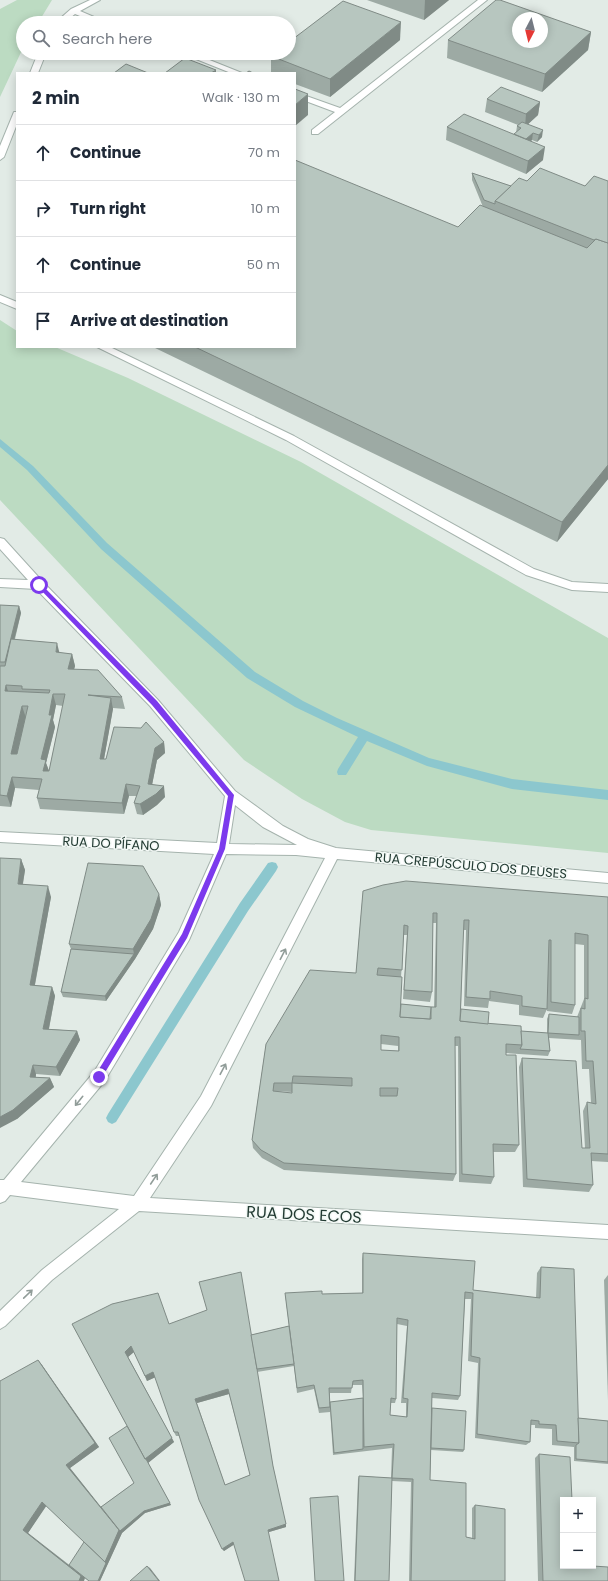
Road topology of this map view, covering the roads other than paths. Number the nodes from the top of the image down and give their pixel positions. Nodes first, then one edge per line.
1 (96, 0) edge
2 (483, 0) edge
3 (74, 11) junction
4 (67, 16) edge
5 (86, 16) edge
6 (39, 60) edge
7 (203, 60) edge
8 (34, 72) edge
9 (235, 72) edge
10 (296, 94) edge
11 (340, 111) junction
12 (16, 116) edge
13 (314, 132) dead end
14 (0, 156) edge
15 (0, 298) edge
16 (16, 306) edge
17 (104, 348) edge
18 (0, 542) edge
19 (0, 583) edge
20 (39, 585) junction
21 (608, 588) edge
22 (231, 795) junction
23 (0, 837) edge
24 (222, 849) junction
25 (334, 853) junction
26 (608, 878) edge
27 (3, 1190) edge
28 (137, 1204) junction
29 (608, 1232) edge
30 (0, 1321) edge

1 - 3 street
2 - 11 street
3 - 4 street
3 - 5 street
6 - 8 street
7 - 9 street
10 - 11 street
11 - 13 street
12 - 14 street
15 - 16 street
17 - 21 street
18 - 20 street, RUA CREPÚSCULO DOS DEUSES
19 - 20 street
20 - 22 street, RUA CREPÚSCULO DOS DEUSES
22 - 24 street
22 - 25 street, RUA CREPÚSCULO DOS DEUSES
23 - 24 street, RUA DO PÍFANO
24 - 25 street, RUA CREPÚSCULO DOS DEUSES
24 -> 27 street
25 - 26 street, RUA CREPÚSCULO DOS DEUSES
28 -> 25 street
27 - 28 street, RUA DOS ECOS
28 - 29 street, RUA DOS ECOS
30 -> 28 street

